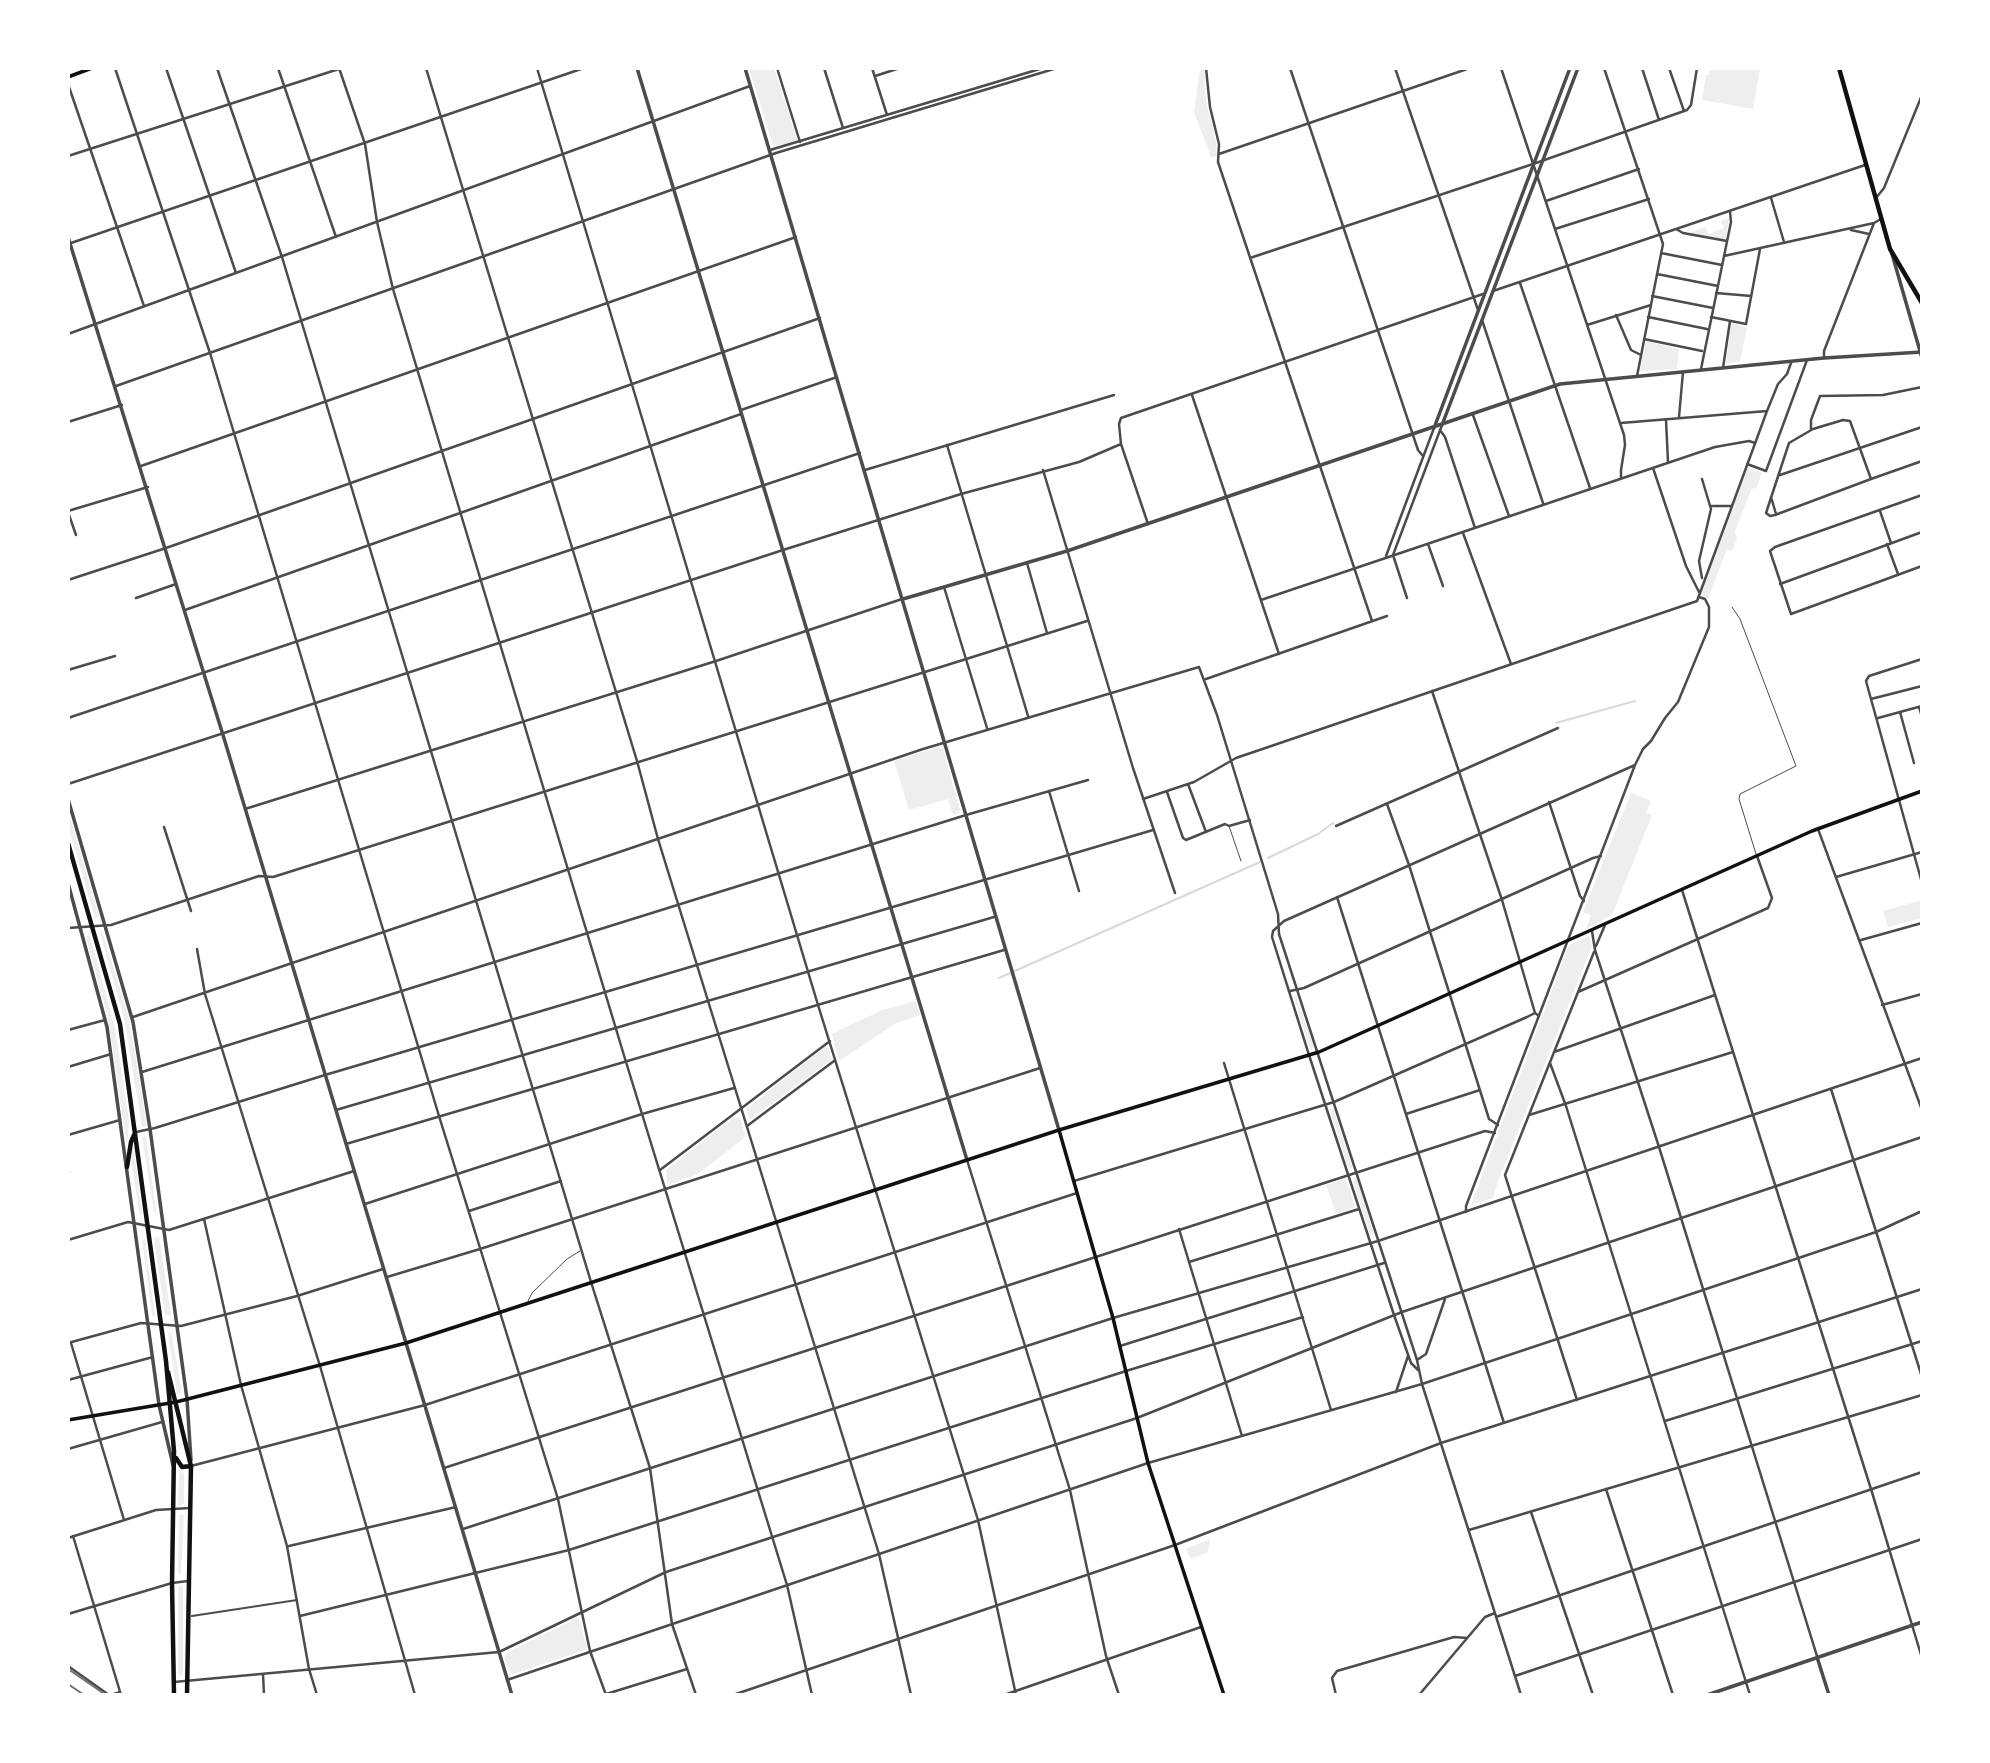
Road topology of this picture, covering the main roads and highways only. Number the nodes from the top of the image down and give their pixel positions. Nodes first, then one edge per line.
1 (92, 68) edge
2 (1839, 68) edge
3 (68, 76) edge
4 (1922, 303) edge
5 (1922, 791) edge
6 (68, 843) edge
7 (1059, 1130) junction
8 (136, 1132) junction
9 (127, 1167) road end
10 (166, 1361) junction
11 (176, 1402) junction
12 (169, 1403) junction
13 (68, 1420) edge
14 (174, 1451) junction
15 (191, 1466) junction
16 (174, 1695) edge
17 (187, 1695) edge
18 (1224, 1695) edge

1 - 3 main road
2 - 4 main road
5 - 7 main road
6 - 8 main road
7 - 11 main road
7 - 18 main road
8 - 9 main road
8 - 10 main road
10 - 11 main road
10 - 12 main road
11 - 12 main road
11 - 15 main road
12 - 13 main road
12 - 14 main road
14 - 15 main road
14 - 16 main road
15 - 17 main road

